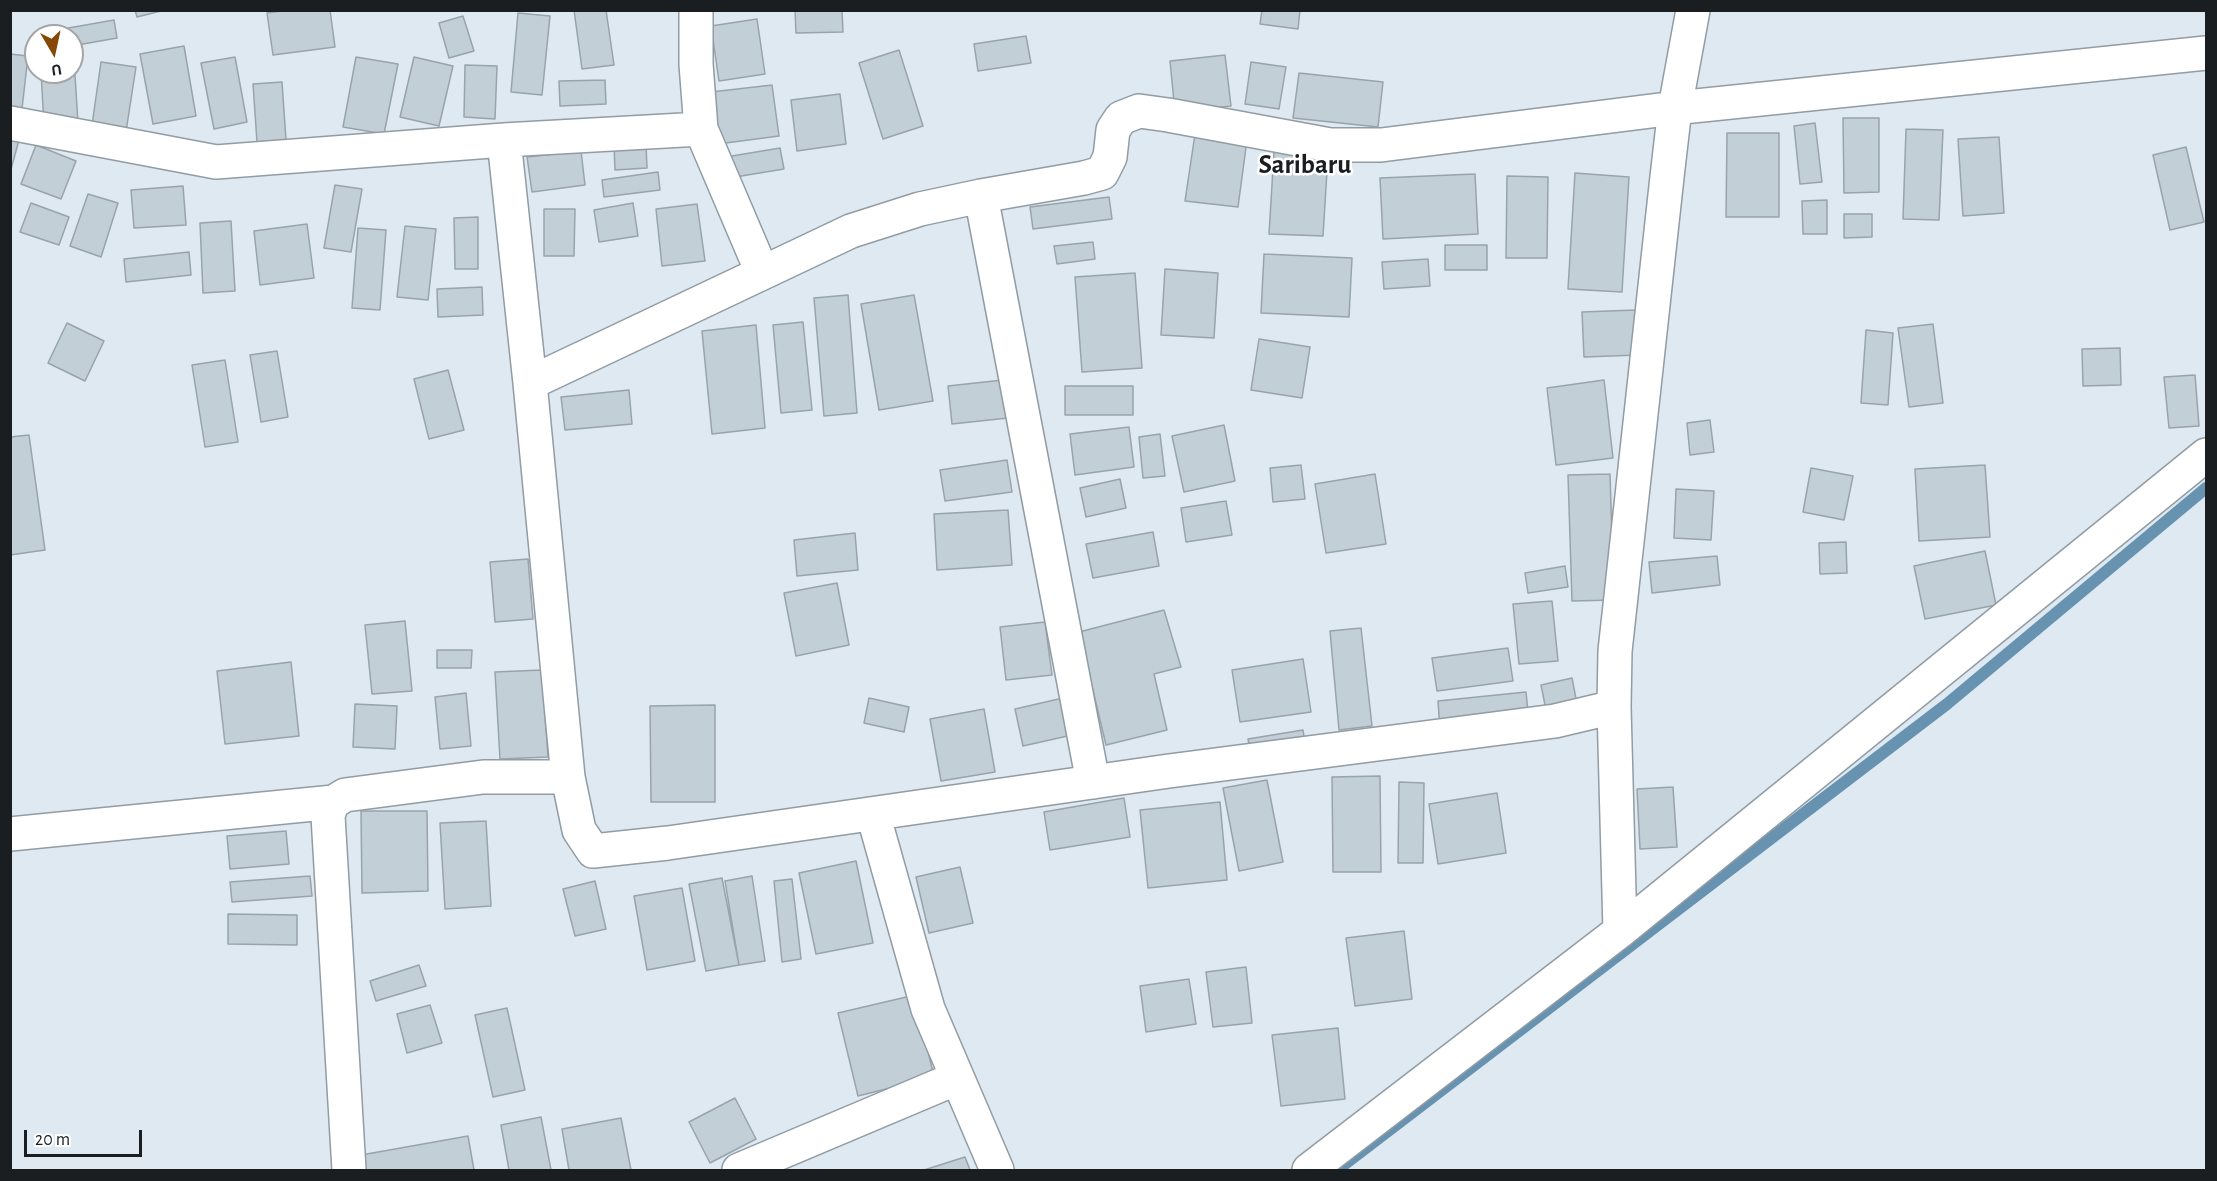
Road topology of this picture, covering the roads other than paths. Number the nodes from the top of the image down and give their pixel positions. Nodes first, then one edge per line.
1 (696, 10) edge
2 (1693, 10) edge
3 (2206, 53) edge
4 (1675, 108) junction
5 (10, 123) edge
6 (701, 129) junction
7 (504, 140) junction
8 (981, 196) junction
9 (762, 272) junction
10 (530, 383) junction
11 (2206, 455) edge
12 (1614, 707) junction
13 (568, 777) junction
14 (1093, 782) junction
15 (334, 802) junction
16 (873, 814) junction
17 (10, 834) edge
18 (1620, 931) junction
19 (957, 1078) junction
20 (349, 1170) edge
21 (740, 1170) edge
22 (997, 1170) edge
23 (1309, 1170) edge

1 - 6 street
2 - 4 street
3 - 4 street
4 - 8 street
4 - 12 street
5 - 7 street
6 - 7 street
6 - 9 street
7 - 10 street
8 - 9 street
8 - 14 street
9 - 10 street
10 - 13 street
11 - 18 street
12 - 14 street
12 - 18 street
13 - 15 street
13 - 16 street
14 - 16 street
15 - 17 street
15 - 20 street
16 - 19 street
18 - 23 street
19 - 21 street
19 - 22 street

